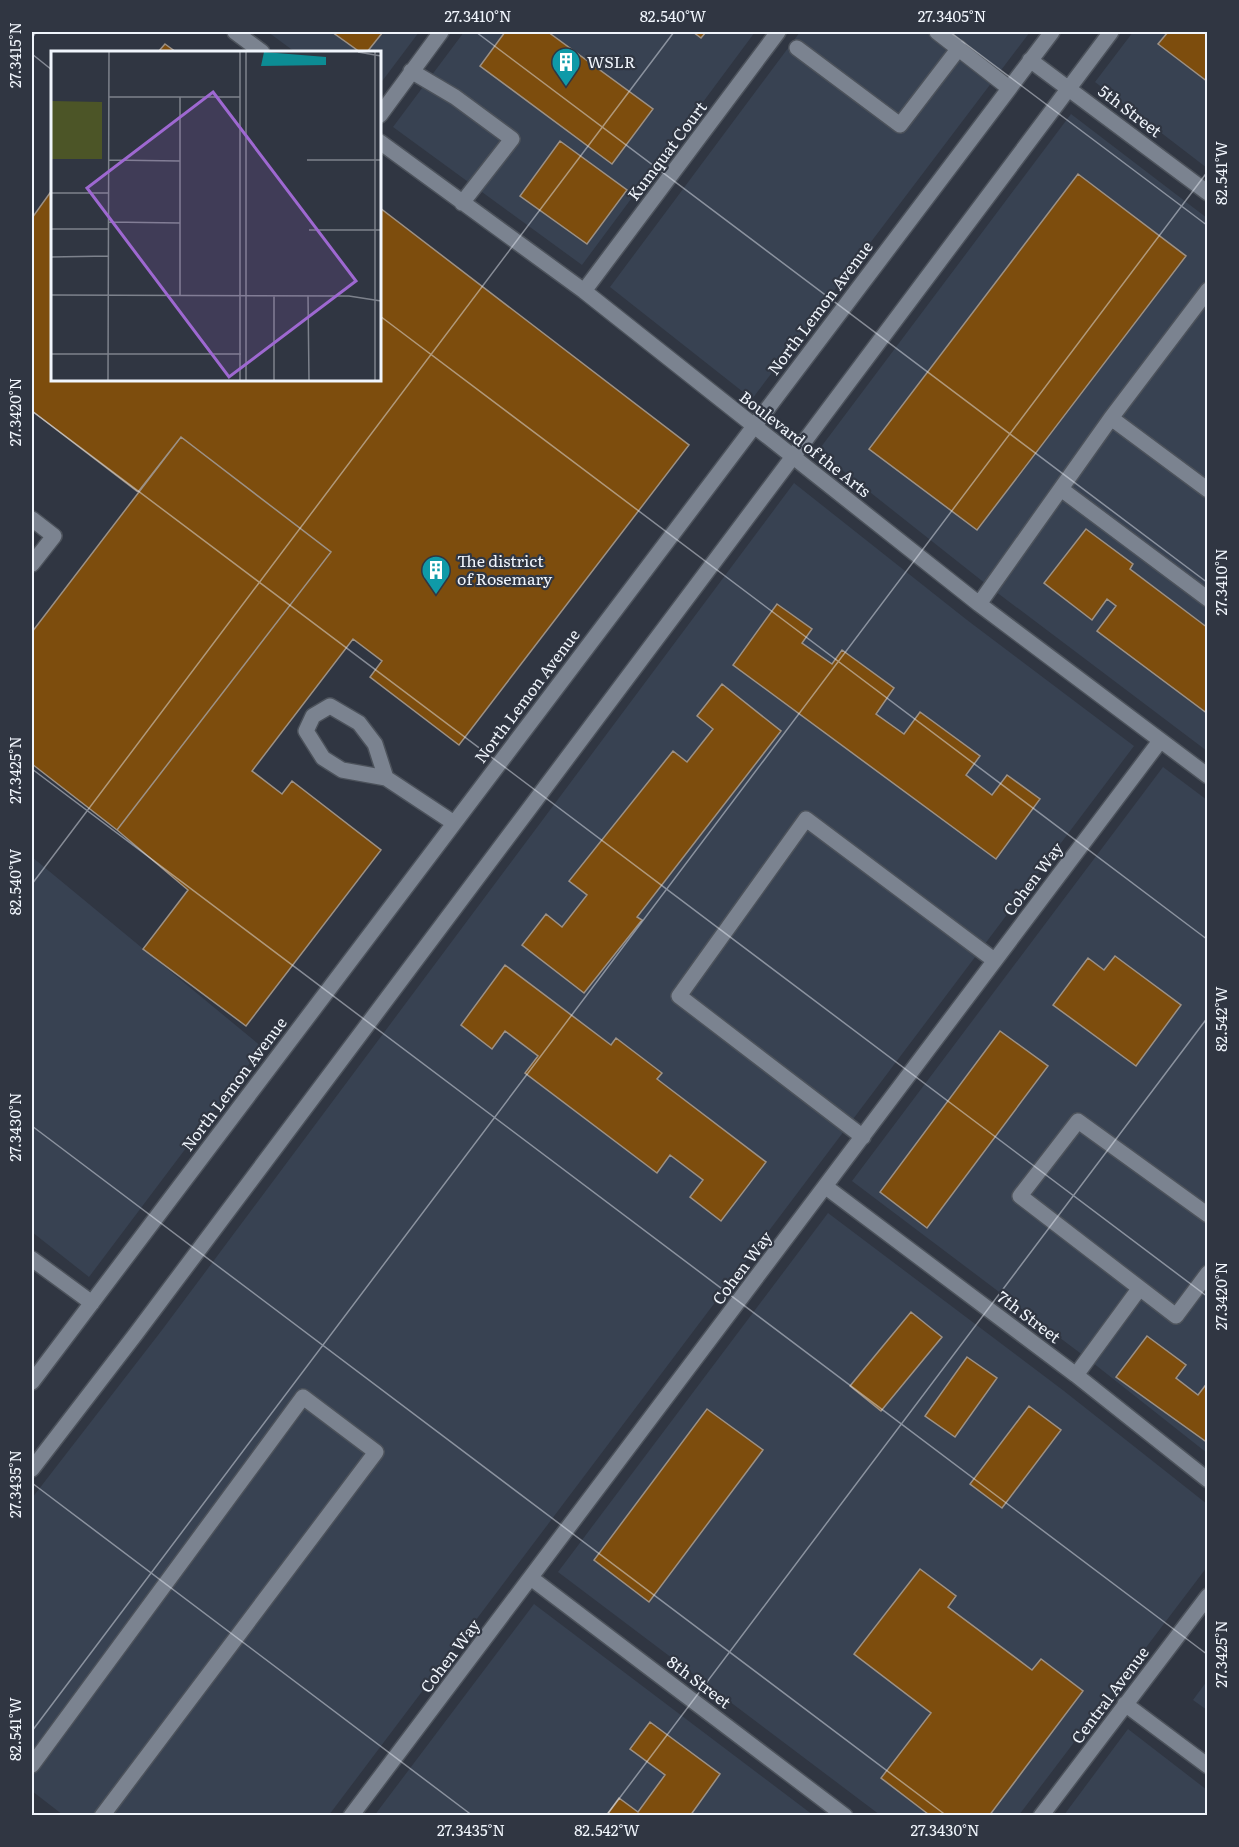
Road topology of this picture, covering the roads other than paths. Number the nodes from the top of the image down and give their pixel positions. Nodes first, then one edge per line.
1 (235, 32) edge
2 (441, 32) edge
3 (778, 32) edge
4 (937, 32) edge
5 (1052, 32) edge
6 (1111, 32) edge
7 (797, 48) dead end
8 (959, 48) junction
9 (261, 51) edge
10 (1030, 60) junction
11 (411, 72) junction
12 (1009, 88) junction
13 (1069, 88) junction
14 (381, 114) edge
15 (381, 143) edge
16 (1208, 193) edge
17 (462, 203) junction
18 (1208, 290) edge
19 (584, 291) junction
20 (1111, 418) junction
21 (753, 426) junction
22 (792, 456) junction
23 (1061, 489) junction
24 (1208, 490) edge
25 (32, 519) edge
26 (32, 564) edge
27 (1208, 599) edge
28 (979, 604) junction
29 (1160, 741) junction
30 (1208, 776) edge
31 (386, 778) junction
32 (454, 823) junction
33 (994, 960) junction
34 (863, 1137) junction
35 (826, 1186) junction
36 (1208, 1215) edge
37 (32, 1258) edge
38 (1208, 1273) edge
39 (1139, 1289) junction
40 (92, 1303) junction
41 (1076, 1375) junction
42 (32, 1382) edge
43 (32, 1469) edge
44 (1208, 1480) edge
45 (531, 1578) junction
46 (1208, 1596) edge
47 (1125, 1704) junction
48 (32, 1765) edge
49 (1208, 1766) edge
50 (102, 1815) edge
51 (351, 1815) edge
52 (845, 1815) edge
53 (1041, 1815) edge

1 - 9 street
2 - 11 street
3 - 19 street, Kumquat Court
4 - 8 street
5 - 10 street, North Lemon Avenue
6 - 13 street
7 - 8 street
8 - 12 street
10 - 12 street, North Lemon Avenue
10 - 13 street, 5th Street
11 - 14 street
11 - 17 street
12 - 21 street, North Lemon Avenue
13 - 16 street, 5th Street
13 - 22 street
15 - 17 street, Boulevard of the Arts
17 - 19 street, Boulevard of the Arts
18 - 20 street
19 - 21 street, Boulevard of the Arts
20 - 23 street
20 - 24 street
21 - 22 street, Boulevard of the Arts
21 - 32 street, North Lemon Avenue
22 - 28 street, Boulevard of the Arts
22 - 43 street
23 - 27 street
23 - 28 street
25 - 26 street
28 - 29 street, Boulevard of the Arts
29 - 30 street, Boulevard of the Arts
29 - 33 street, Cohen Way
31 - 31 street
31 - 32 street
32 - 40 street, North Lemon Avenue
33 - 34 street, Cohen Way
33 - 34 street
34 - 35 street, Cohen Way
35 - 41 street, 7th Street
35 - 45 street, Cohen Way
36 - 39 street
37 - 40 street
38 - 39 street
39 - 41 street
40 - 42 street, North Lemon Avenue
41 - 44 street, 7th Street
45 - 51 street, Cohen Way
45 - 52 street, 8th Street
46 - 47 street, Central Avenue
47 - 49 street
47 - 53 street, Central Avenue
48 - 50 street

